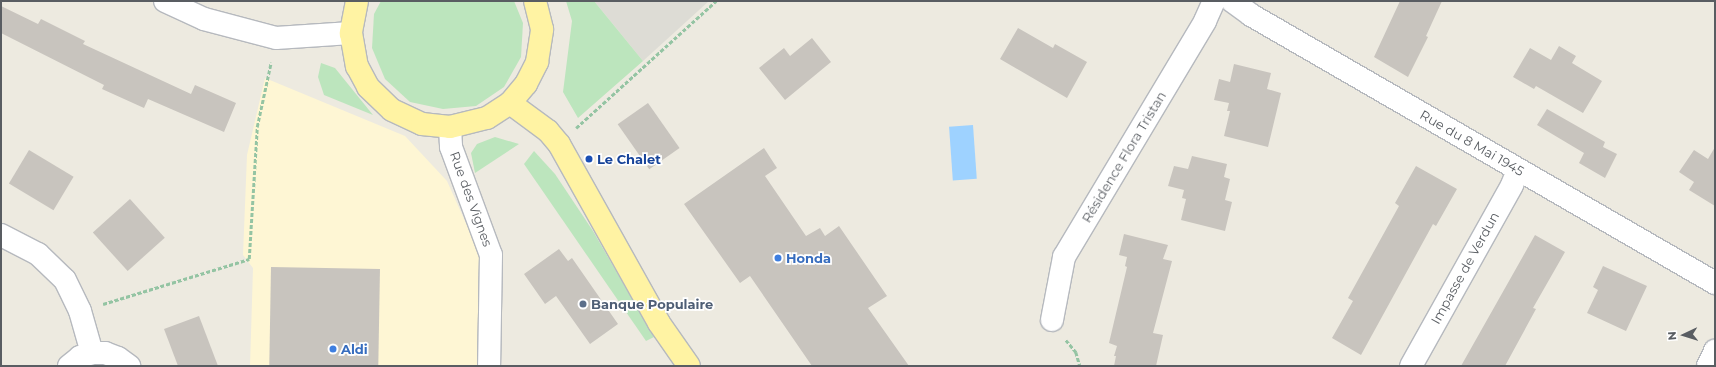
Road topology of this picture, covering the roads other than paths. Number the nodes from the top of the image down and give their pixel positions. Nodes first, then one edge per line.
1 (165, 1) edge
2 (357, 1) edge
3 (535, 1) edge
4 (1214, 1) edge
5 (1232, 1) edge
6 (351, 33) junction
7 (510, 103) junction
8 (450, 127) junction
9 (1518, 170) junction
10 (1, 235) edge
11 (1715, 283) edge
12 (1052, 320) road end
13 (1715, 351) edge
14 (92, 353) junction
15 (69, 366) edge
16 (129, 366) edge
17 (489, 366) edge
18 (689, 366) edge
19 (1411, 366) edge
20 (1708, 366) edge

1 - 6 street
2 - 6 main road
3 - 7 main road
4 - 12 street, Résidence Flora Tristan
5 - 9 street, Rue du 8 Mai 1945
6 - 8 main road
7 - 8 main road
7 - 18 main road
8 - 17 street, Rue des Vignes
9 - 11 street, Rue du 8 Mai 1945
9 - 19 street, Impasse de Verdun
10 - 14 street
13 - 20 street
14 - 15 street
14 - 16 street

